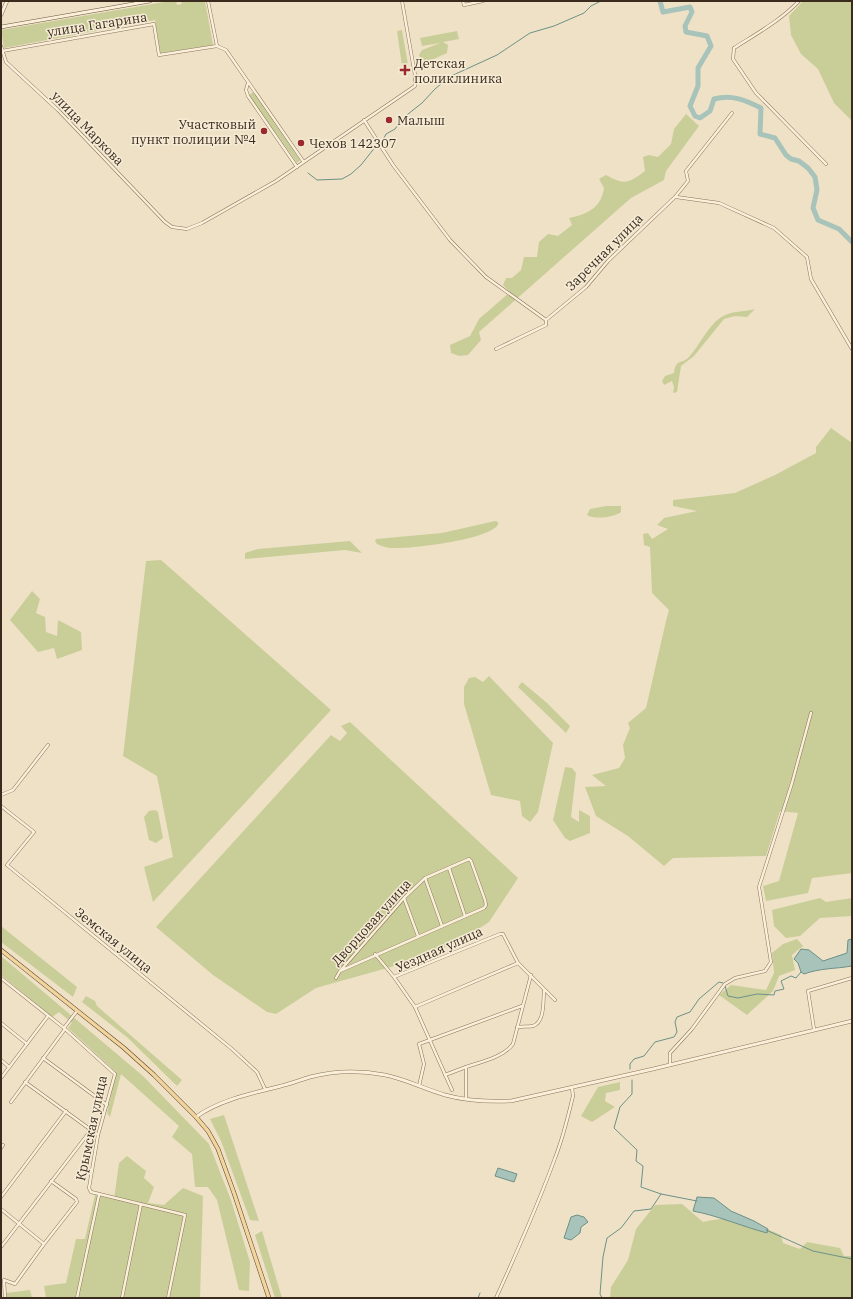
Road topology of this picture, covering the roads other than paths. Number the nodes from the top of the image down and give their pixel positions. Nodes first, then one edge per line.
1 (7, 1) edge
2 (150, 1) edge
3 (208, 1) edge
4 (402, 1) edge
5 (463, 1) edge
6 (483, 1) edge
7 (800, 1) edge
8 (1, 15) edge
9 (1, 27) edge
10 (1, 46) edge
11 (217, 46) junction
12 (2, 51) junction
13 (248, 83) junction
14 (732, 113) dead end
15 (364, 120) junction
16 (304, 162) junction
17 (826, 164) dead end
18 (297, 167) junction
19 (675, 196) junction
20 (546, 320) junction
21 (496, 349) dead end
22 (852, 349) edge
23 (811, 713) dead end
24 (48, 745) dead end
25 (1, 795) edge
26 (1, 806) edge
27 (449, 868) junction
28 (425, 878) junction
29 (404, 898) junction
30 (465, 916) junction
31 (442, 926) junction
32 (418, 936) junction
33 (1, 950) edge
34 (376, 954) junction
35 (518, 963) junction
36 (340, 971) junction
37 (530, 975) junction
38 (394, 977) junction
39 (1, 978) edge
40 (336, 978) dead end
41 (852, 978) edge
42 (544, 991) junction
43 (555, 1000) dead end
44 (522, 1006) junction
45 (415, 1007) junction
46 (77, 1010) junction
47 (48, 1016) junction
48 (852, 1021) edge
49 (1, 1024) edge
50 (517, 1027) junction
51 (64, 1028) junction
52 (814, 1029) junction
53 (430, 1040) junction
54 (28, 1044) junction
55 (44, 1058) junction
56 (1, 1060) edge
57 (670, 1065) junction
58 (10, 1067) junction
59 (466, 1067) junction
60 (445, 1075) junction
61 (1, 1078) edge
62 (25, 1082) junction
63 (419, 1086) junction
64 (572, 1088) junction
65 (265, 1090) junction
66 (452, 1090) dead end
67 (466, 1099) junction
68 (11, 1102) dead end
69 (107, 1104) junction
70 (66, 1111) junction
71 (196, 1117) junction
72 (91, 1130) junction
73 (98, 1135) junction
74 (51, 1181) junction
75 (99, 1194) junction
76 (1, 1197) edge
77 (141, 1204) junction
78 (1, 1209) edge
79 (19, 1223) junction
80 (44, 1244) junction
81 (1, 1247) edge
82 (5, 1298) edge
83 (77, 1298) edge
84 (122, 1298) edge
85 (168, 1298) edge
86 (269, 1298) edge
87 (496, 1298) edge

1 - 8 street
2 - 9 street, улица Гагарина
3 - 11 street
4 - 15 street
5 - 6 street
7 - 17 street
10 - 12 street, улица Маркова
11 - 12 street, улица Гагарина
11 - 13 street
12 - 18 street, улица Маркова
13 - 16 street
13 - 18 street
14 - 19 street, Заречная улица
15 - 16 street
15 - 20 street
16 - 18 street
19 - 20 street, Заречная улица
19 - 22 street
20 - 21 street, Заречная улица
23 - 57 street
24 - 25 street
26 - 65 street, Земская улица
27 - 28 street, Дворцовая улица
27 - 30 street
27 - 30 street, Дворцовая улица
28 - 29 street, Дворцовая улица
28 - 31 street
29 - 32 street
29 - 36 street, Дворцовая улица
30 - 31 street
31 - 32 street
32 - 34 street
33 - 46 main road
34 - 36 street
34 - 38 street
35 - 37 street
35 - 38 street, Уездная улица
35 - 45 street
36 - 40 street, Дворцовая улица
37 - 42 street
37 - 44 street
38 - 45 street, Уездная улица
39 - 47 street, Крымская улица
41 - 52 street
42 - 43 street
42 - 50 street
44 - 50 street
44 - 53 street
45 - 53 street, Уездная улица
46 - 51 street
46 - 71 main road
47 - 51 street, Крымская улица
47 - 54 street
48 - 52 street
49 - 54 street
50 - 59 street
51 - 55 street
51 - 69 street, Крымская улица
52 - 57 street
53 - 60 street, Уездная улица
53 - 63 street
54 - 58 street
55 - 62 street
55 - 69 street
56 - 58 street
57 - 64 street
58 - 61 street
59 - 60 street
59 - 67 street
60 - 66 street, Уездная улица
62 - 68 street
62 - 70 street
63 - 65 street
63 - 67 street
64 - 67 street
64 - 87 street
65 - 71 street
69 - 73 street, Крымская улица
70 - 72 street
70 - 76 street
71 - 86 main road
72 - 73 street
72 - 74 street
73 - 75 street, Крымская улица
74 - 79 street
74 - 80 street
75 - 77 street, Крымская улица
75 - 83 street
77 - 84 street
77 - 85 street, Крымская улица
78 - 79 street
79 - 80 street
79 - 81 street
80 - 82 street

